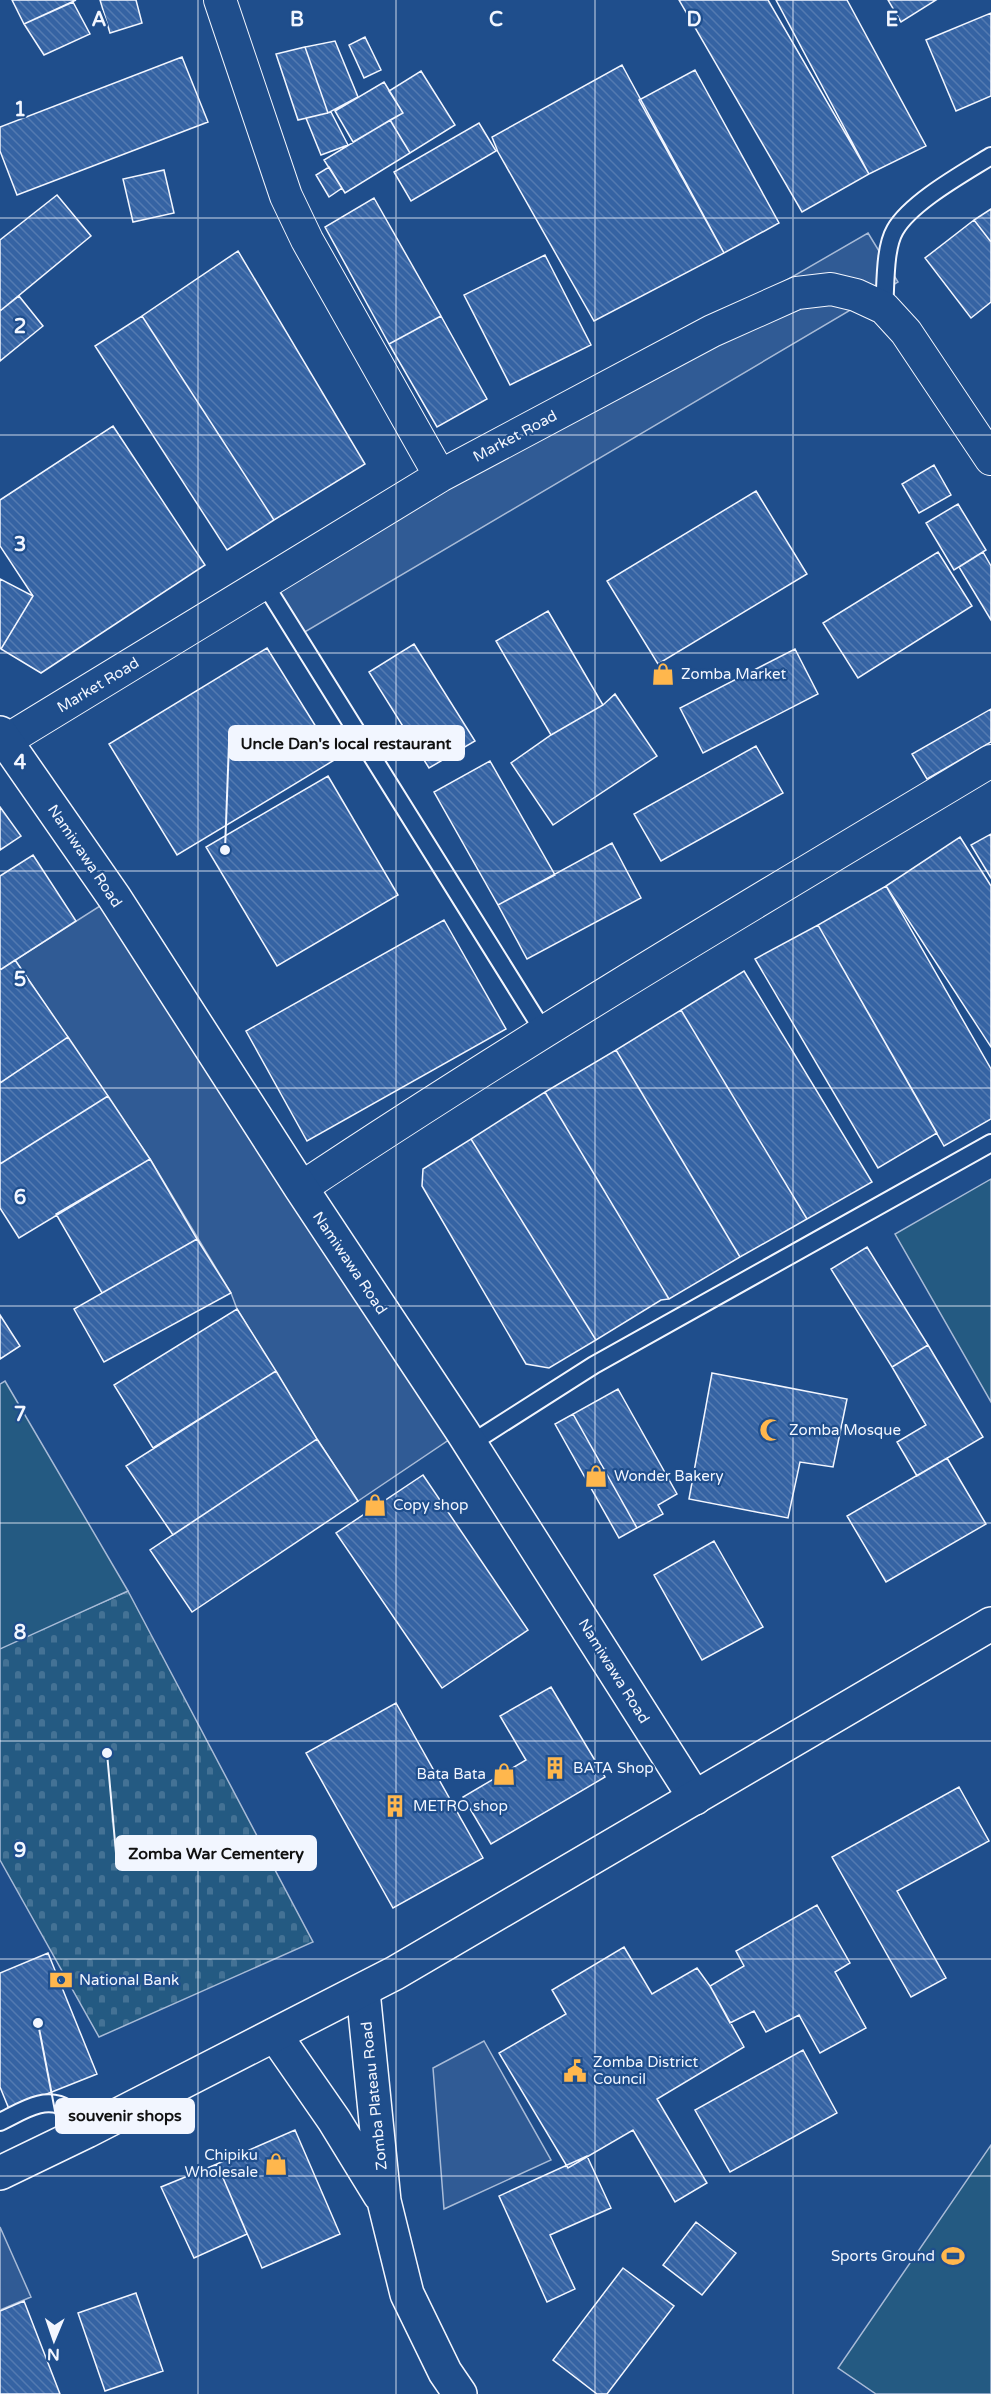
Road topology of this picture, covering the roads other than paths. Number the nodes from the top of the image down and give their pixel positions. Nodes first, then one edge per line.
1 (220, 0) edge
2 (991, 156) edge
3 (884, 308) junction
4 (991, 459) edge
5 (440, 476) junction
6 (264, 583) junction
7 (3, 736) edge
8 (991, 761) edge
9 (544, 1032) junction
10 (991, 1143) edge
11 (301, 1188) junction
12 (470, 1444) junction
13 (991, 1624) edge
14 (695, 1798) junction
15 (363, 1991) junction
16 (275, 2036) junction
17 (0, 2122) edge
18 (87, 2131) junction
19 (0, 2173) edge
20 (384, 2201) junction
21 (460, 2394) edge

1 - 5 street
2 - 3 lane
3 - 4 street, Market Road
3 - 5 street, Market Road
5 - 6 street, Market Road
6 - 7 street, Market Road
6 - 9 lane
7 - 11 main road, Namiwawa Road
8 - 9 street
9 - 11 street
10 - 12 lane
11 - 12 main road, Namiwawa Road
12 - 14 main road, Namiwawa Road
13 - 14 main road
14 - 15 main road
15 - 16 main road
15 - 20 main road, Zomba Plateau Road
16 - 18 main road
16 - 20 main road, Zomba Plateau Road
17 - 18 lane
18 - 19 main road
20 - 21 main road, Zomba Plateau Road

